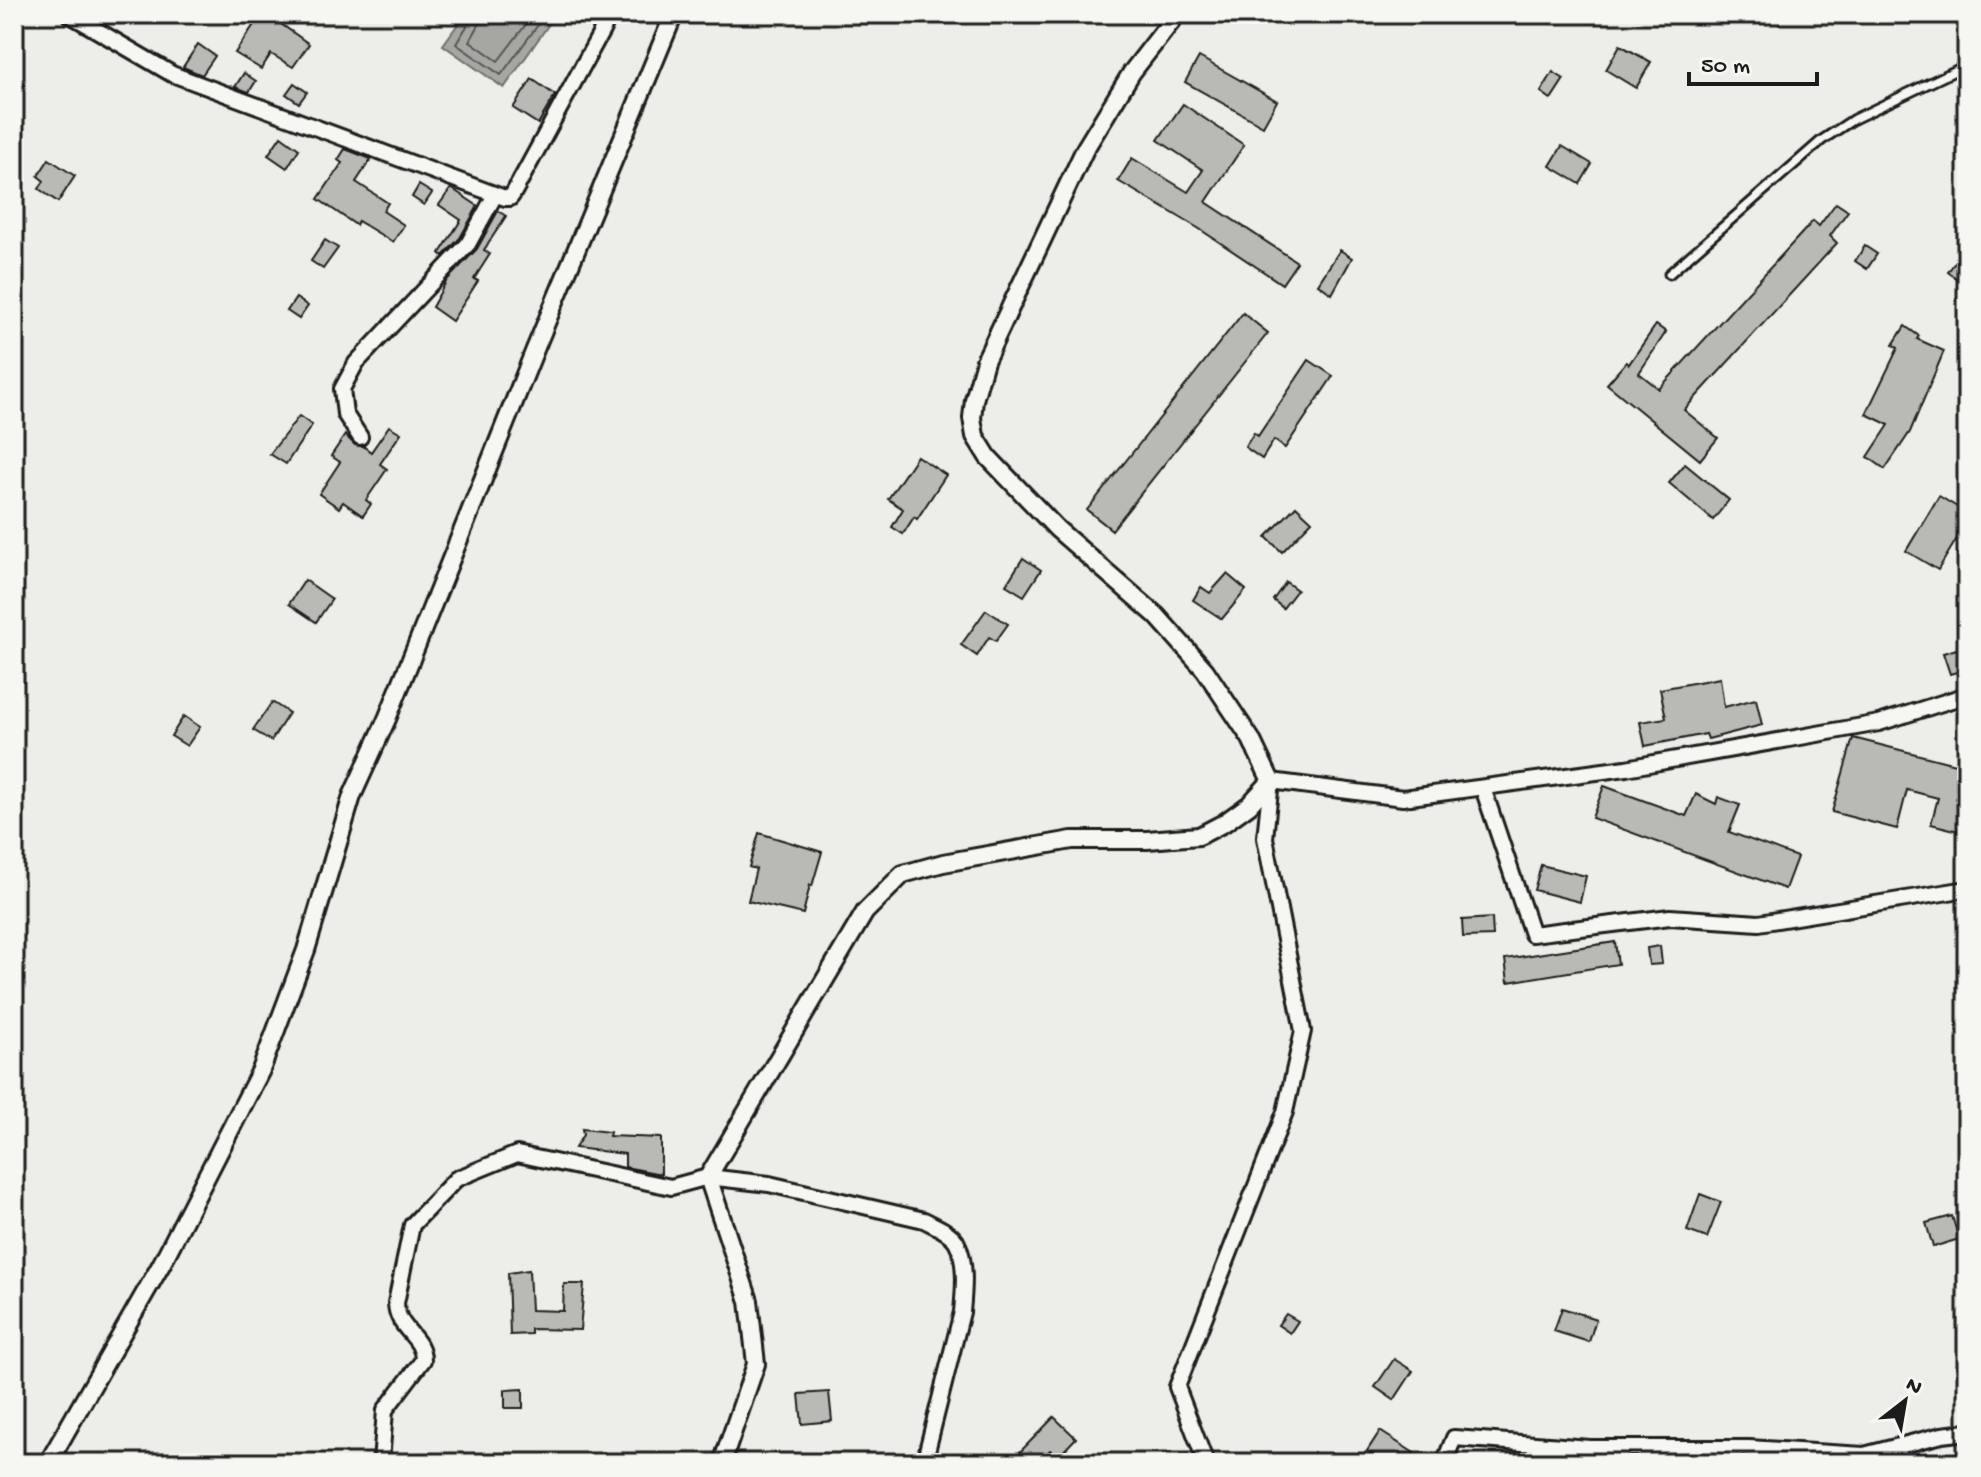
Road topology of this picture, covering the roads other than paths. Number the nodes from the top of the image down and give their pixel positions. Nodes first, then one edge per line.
1 (69, 14) edge
2 (611, 14) edge
3 (674, 14) edge
4 (1177, 14) edge
5 (1967, 65) edge
6 (495, 195) junction
7 (1669, 274) dead end
8 (360, 437) dead end
9 (1967, 695) edge
10 (1271, 781) junction
11 (1483, 788) junction
12 (1967, 889) edge
13 (708, 1177) junction
14 (1967, 1432) edge
15 (48, 1463) edge
16 (381, 1463) edge
17 (722, 1463) edge
18 (924, 1463) edge
19 (1206, 1463) edge
20 (1444, 1463) edge

1 - 6 street
2 - 6 street
3 - 15 street
4 - 10 street
5 - 7 lane
6 - 8 street
9 - 11 street
10 - 11 street
10 - 13 street
10 - 19 street
11 - 12 street
13 - 16 street
13 - 17 street
13 - 18 street
14 - 20 street

